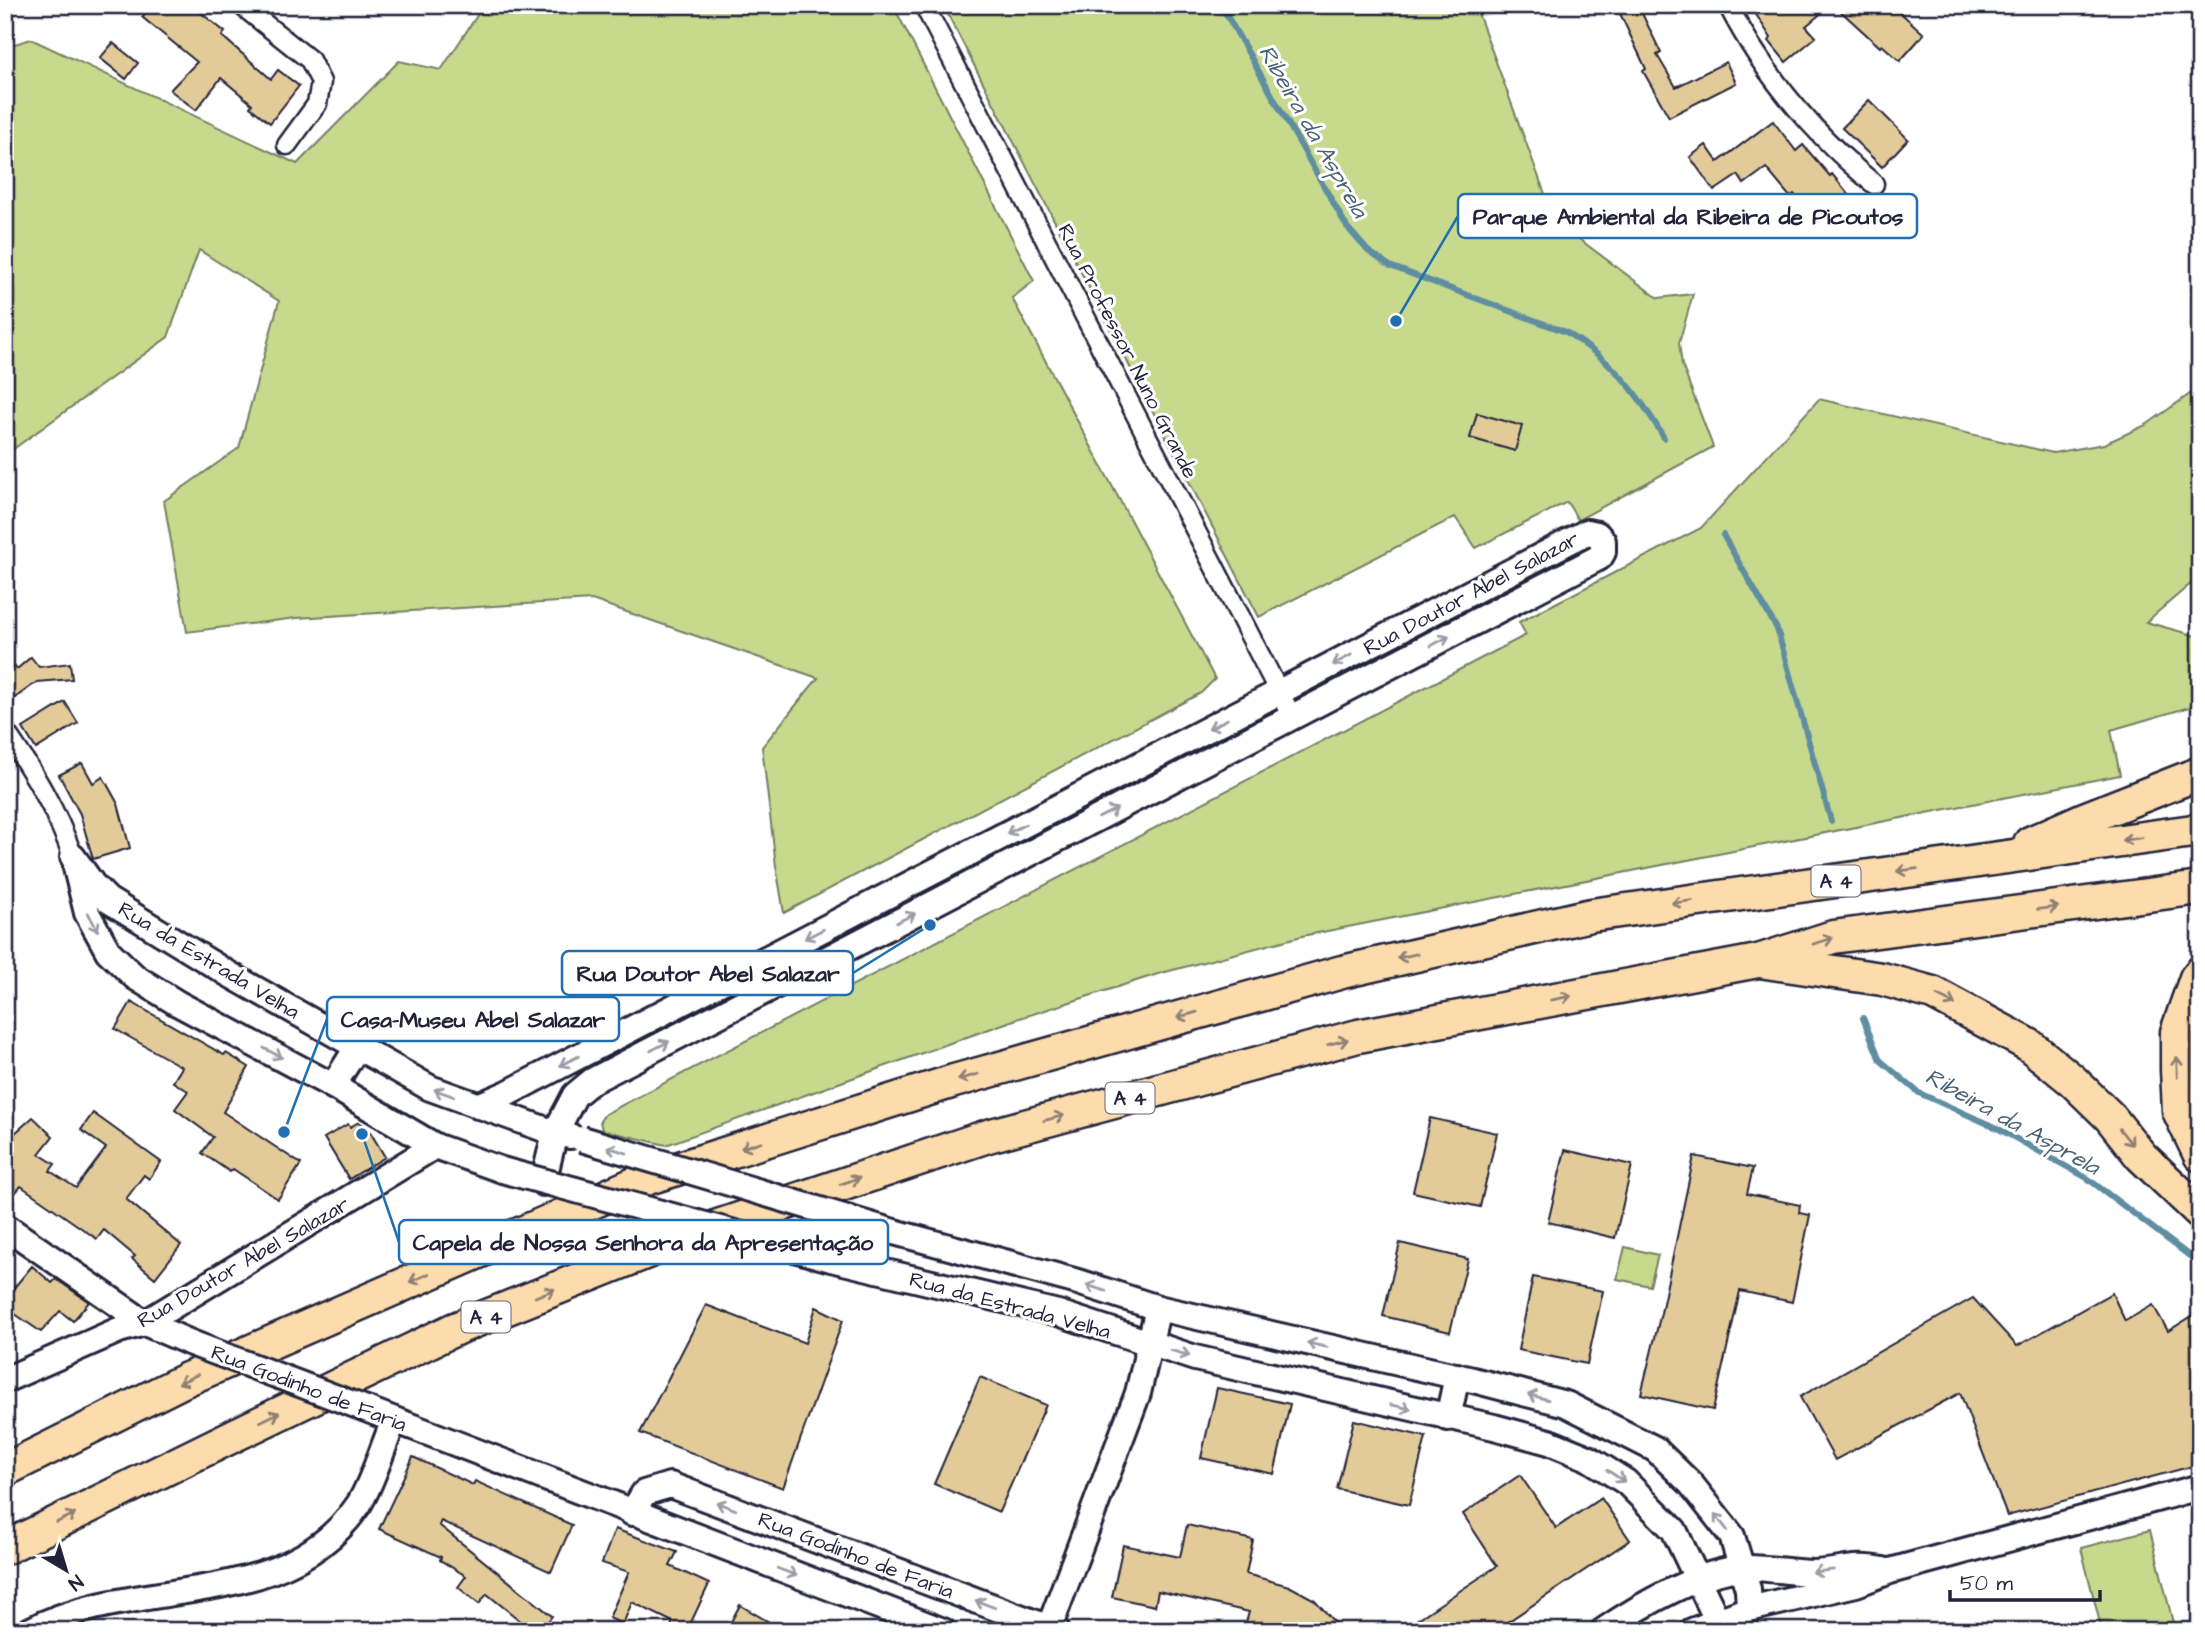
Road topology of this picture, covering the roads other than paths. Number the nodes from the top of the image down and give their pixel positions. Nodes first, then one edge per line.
1 (241, 5) edge
2 (925, 5) edge
3 (1728, 5) edge
4 (287, 145) dead end
5 (1874, 184) dead end
6 (1279, 693) junction
7 (1292, 718) junction
8 (5, 731) edge
9 (2200, 774) edge
10 (2200, 830) edge
11 (73, 858) junction
12 (1998, 858) junction
13 (2200, 888) edge
14 (1758, 961) junction
15 (2200, 973) edge
16 (358, 1046) junction
17 (333, 1086) junction
18 (478, 1106) junction
19 (553, 1141) junction
20 (435, 1146) junction
21 (2200, 1155) edge
22 (543, 1183) junction
23 (2200, 1212) edge
24 (5, 1226) edge
25 (1158, 1308) junction
26 (145, 1323) junction
27 (1150, 1345) junction
28 (1457, 1376) junction
29 (5, 1380) edge
30 (1448, 1418) junction
31 (394, 1420) junction
32 (5, 1470) edge
33 (2200, 1487) edge
34 (632, 1513) junction
35 (5, 1548) edge
36 (1743, 1568) junction
37 (1890, 1571) junction
38 (1697, 1580) junction
39 (1749, 1609) junction
40 (1717, 1620) junction
41 (1051, 1630) edge
42 (29, 1631) edge
43 (943, 1631) edge
44 (1603, 1631) edge
45 (1692, 1631) edge

1 - 4 street
2 - 6 street, Rua Professor Nuno Grande
3 - 5 street
6 - 7 street, Rua Professor Nuno Grande
7 -> 6 street, Rua Doutor Abel Salazar
6 -> 18 street, Rua Doutor Abel Salazar
19 -> 7 street, Rua Doutor Abel Salazar
8 - 11 street, Rua da Estrada Velha
9 - 12 highway
10 -> 12 highway, A 4
11 - 16 street, Rua da Estrada Velha
11 -> 17 street, Rua da Estrada Velha
12 -> 32 highway, A 4
14 -> 13 highway, A 4
14 -> 23 highway
35 -> 14 highway, A 4
21 -> 15 highway
16 - 17 street
18 -> 16 street, Rua da Estrada Velha
17 - 20 street, Rua da Estrada Velha
18 - 19 street, Rua da Estrada Velha
19 - 22 street
25 -> 19 street, Rua da Estrada Velha, bridge
20 - 22 street, Rua da Estrada Velha, bridge
20 - 26 street, Rua Doutor Abel Salazar
22 - 27 street, Rua da Estrada Velha, bridge
24 - 26 street, Rua Godinho de Faria
25 - 27 street
28 -> 25 street, Rua da Estrada Velha
26 - 29 street, Rua Doutor Abel Salazar
26 - 31 street, Rua Godinho de Faria, bridge
27 -> 30 street, Rua da Estrada Velha
27 - 41 street
28 - 30 street
36 -> 28 street, Rua da Estrada Velha
30 -> 38 street, Rua da Estrada Velha
31 - 34 street, Rua Godinho de Faria
31 - 42 street
33 - 37 street
41 -> 34 street, Rua Godinho de Faria
34 -> 43 street, Rua Godinho de Faria
37 -> 36 street
36 - 38 street
36 - 39 street, Rua da Estrada Velha
37 - 39 street
38 - 40 street, Rua da Estrada Velha
38 - 44 street
39 - 40 street
40 - 45 street

